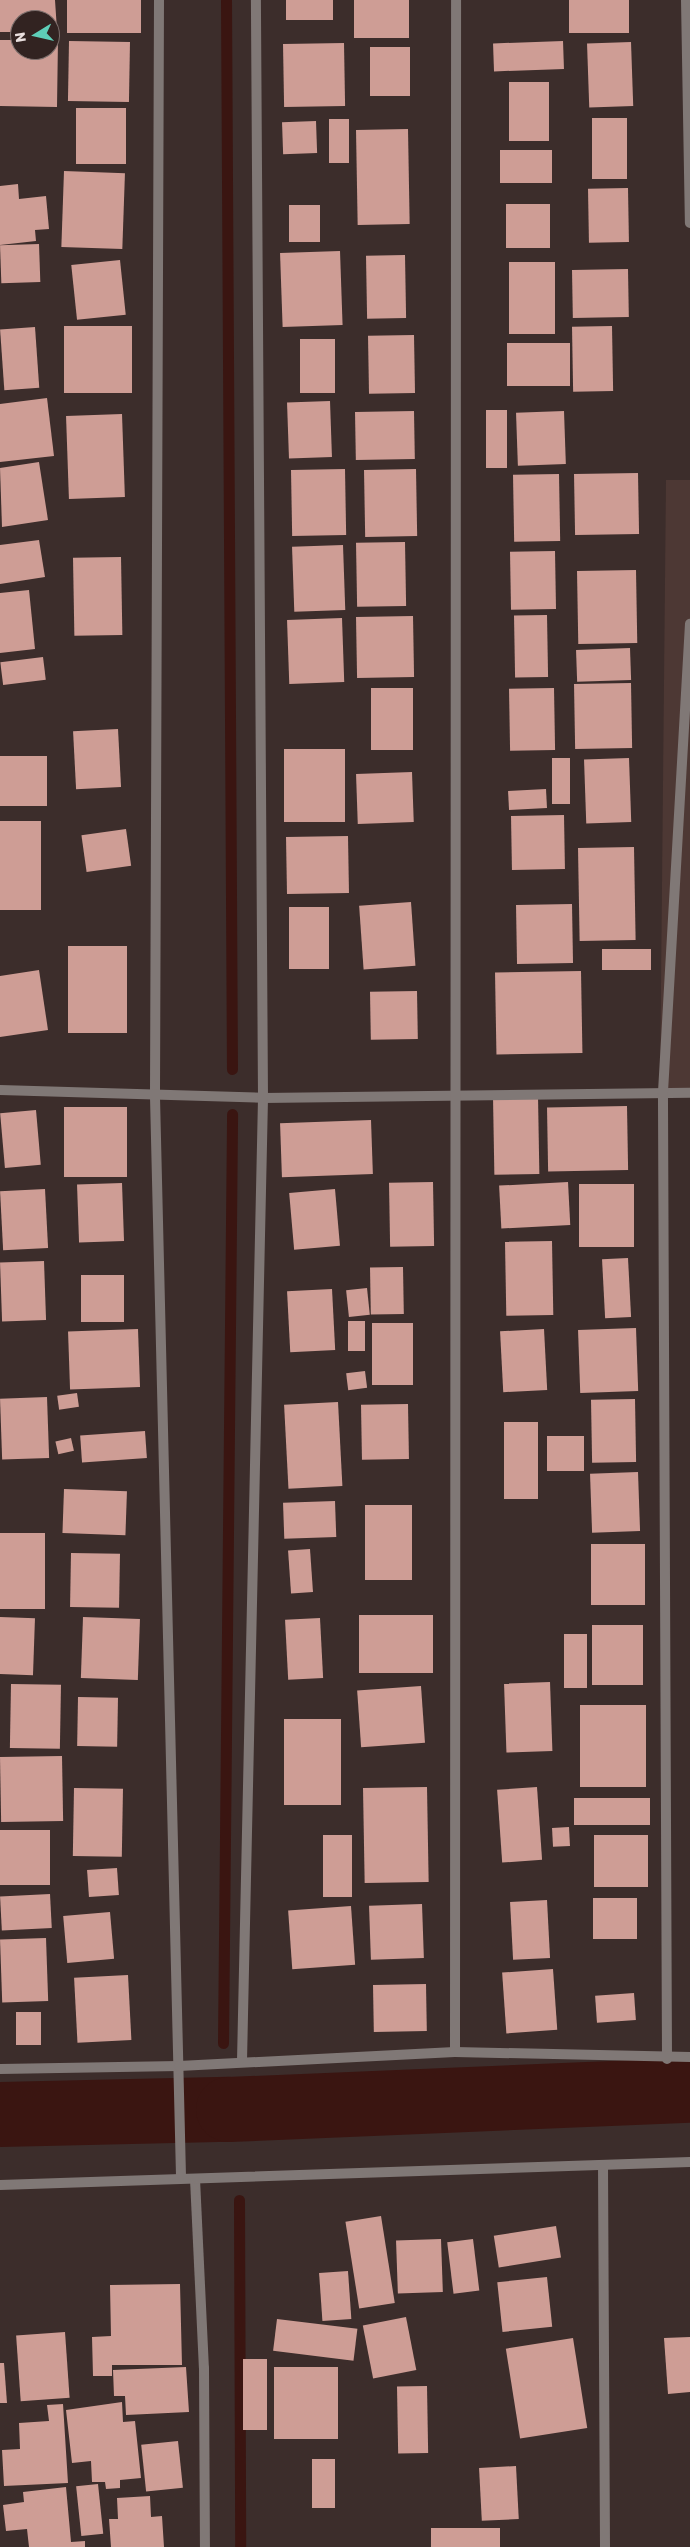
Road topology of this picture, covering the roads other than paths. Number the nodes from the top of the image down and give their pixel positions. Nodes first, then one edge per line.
1 (159, 0) edge
2 (256, 0) edge
3 (456, 0) edge
4 (686, 0) edge
5 (690, 223) edge
6 (690, 624) edge
7 (0, 1090) edge
8 (663, 1092) junction
9 (690, 1092) edge
10 (458, 1096) junction
11 (156, 1097) junction
12 (263, 1098) junction
13 (455, 2052) junction
14 (690, 2057) edge
15 (667, 2059) junction
16 (242, 2061) junction
17 (179, 2066) junction
18 (0, 2069) edge
19 (690, 2162) edge
20 (603, 2165) junction
21 (181, 2178) junction
22 (195, 2179) junction
23 (0, 2185) edge
24 (204, 2547) edge
25 (606, 2547) edge

1 - 11 street
2 - 12 street
3 - 10 street
4 - 5 street
6 - 8 street
7 - 11 street
8 - 9 street
8 - 10 street
8 - 15 street
10 - 12 street
10 - 13 street
11 - 12 street
11 - 17 street
12 - 16 street
13 - 15 street
13 - 16 street
14 - 15 street
16 - 17 street
17 - 18 street
17 - 21 street
19 - 20 street
20 - 22 street
20 - 25 street
21 - 22 street
21 - 23 street
22 - 24 street

